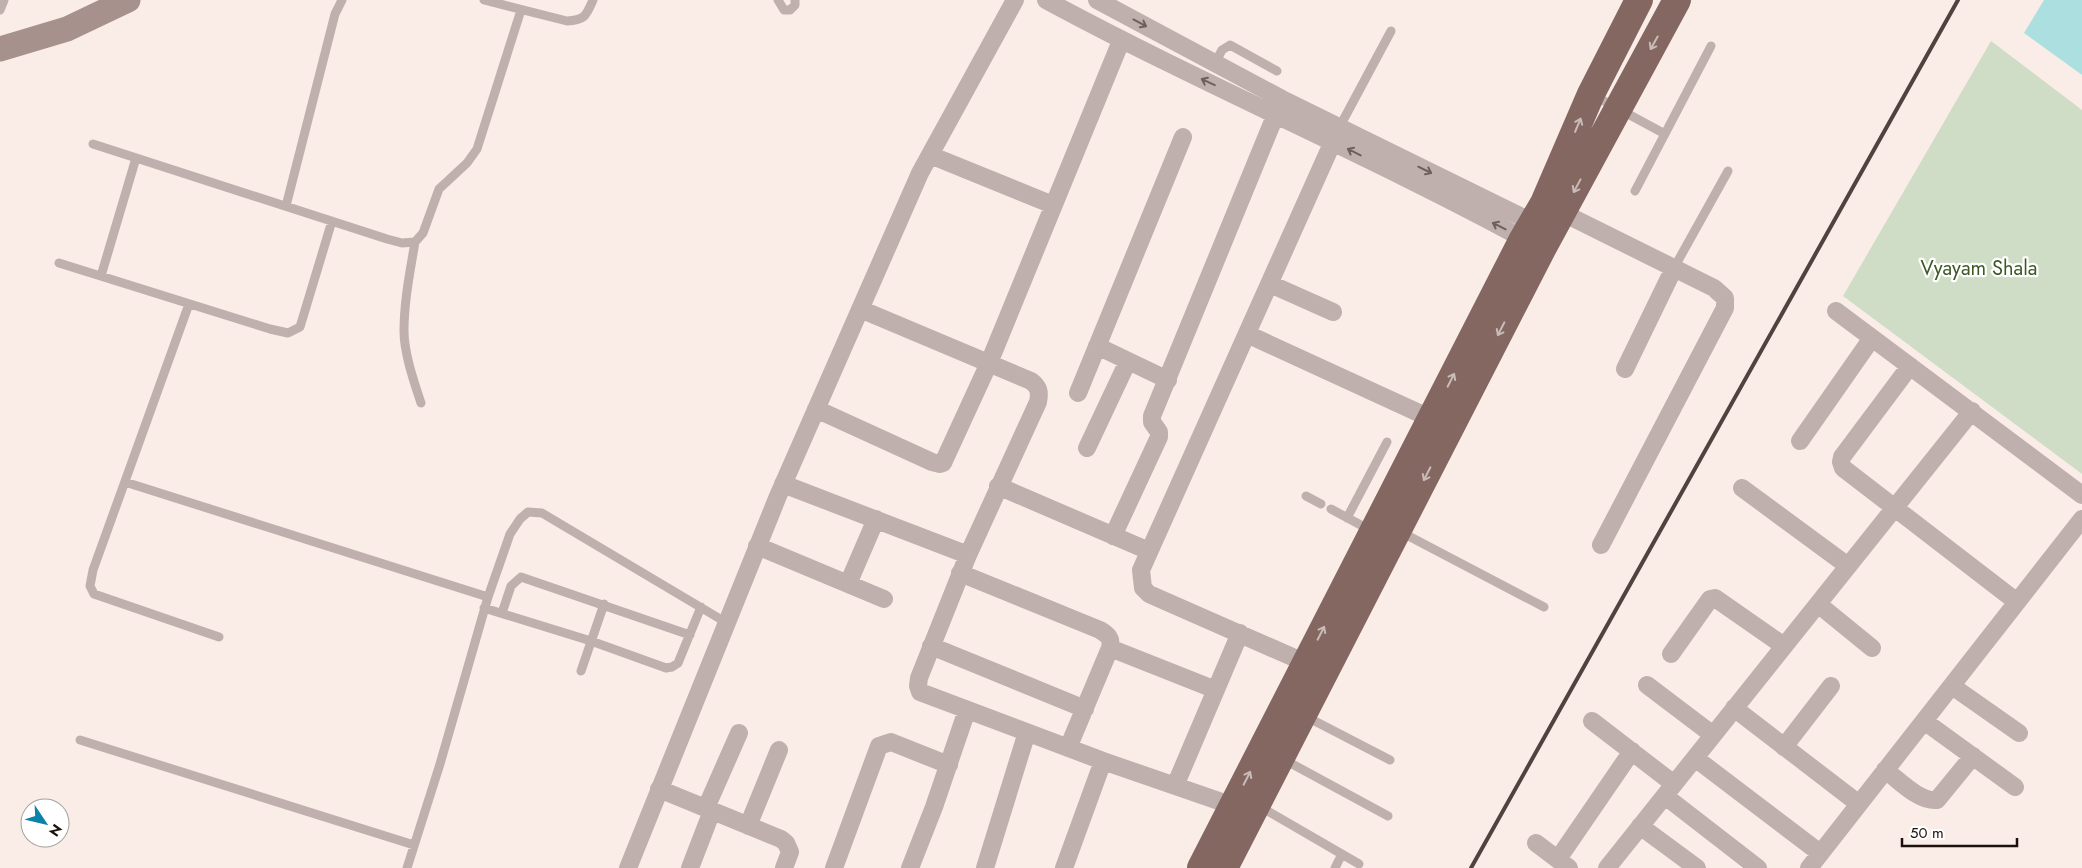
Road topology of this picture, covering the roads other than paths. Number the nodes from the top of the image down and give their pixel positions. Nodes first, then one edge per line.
1 (4, 0) edge
2 (128, 0) edge
3 (342, 0) edge
4 (484, 0) edge
5 (593, 0) edge
6 (778, 0) edge
7 (796, 0) edge
8 (1015, 0) edge
9 (1046, 0) edge
10 (1097, 0) edge
11 (1639, 0) edge
12 (1655, 0) edge
13 (1677, 0) edge
14 (100, 8) edge
15 (0, 10) edge
16 (521, 10) junction
17 (1391, 31) dead end
18 (1121, 40) junction
19 (1711, 46) dead end
20 (0, 49) edge
21 (1215, 63) junction
22 (1278, 71) dead end
23 (1591, 94) junction
24 (1279, 107) junction
25 (1618, 109) junction
26 (1665, 134) junction
27 (1336, 135) junction
28 (1183, 137) dead end
29 (93, 144) dead end
30 (930, 155) junction
31 (136, 158) junction
32 (1728, 171) dead end
33 (1635, 191) dead end
34 (1053, 205) junction
35 (286, 206) junction
36 (332, 221) junction
37 (1543, 226) junction
38 (415, 242) junction
39 (59, 263) dead end
40 (1674, 268) junction
41 (101, 276) junction
42 (1270, 284) junction
43 (189, 304) junction
44 (860, 309) junction
45 (1333, 312) dead end
46 (1836, 312) dead end
47 (1247, 334) junction
48 (1872, 338) junction
49 (1097, 346) junction
50 (1128, 361) junction
51 (989, 363) junction
52 (1910, 366) junction
53 (1625, 369) dead end
54 (1168, 380) junction
55 (1078, 392) dead end
56 (420, 403) dead end
57 (816, 409) junction
58 (1972, 411) junction
59 (1432, 419) junction
60 (1800, 441) dead end
61 (1387, 442) dead end
62 (1087, 448) dead end
63 (124, 482) junction
64 (783, 484) junction
65 (998, 486) junction
66 (1742, 488) dead end
67 (2082, 495) edge
68 (1306, 496) dead end
69 (1322, 504) dead end
70 (1895, 508) junction
71 (1331, 509) dead end
72 (1347, 518) junction
73 (2082, 519) edge
74 (876, 520) junction
75 (1386, 527) junction
76 (1114, 536) junction
77 (1601, 545) dead end
78 (757, 546) junction
79 (1149, 551) junction
80 (968, 555) junction
81 (1848, 566) junction
82 (960, 572) junction
83 (848, 584) junction
84 (488, 598) junction
85 (884, 599) dead end
86 (2017, 602) junction
87 (604, 604) junction
88 (1818, 604) junction
89 (702, 607) junction
90 (1544, 607) dead end
91 (484, 608) junction
92 (502, 613) junction
93 (727, 623) junction
94 (1240, 633) junction
95 (690, 635) junction
96 (219, 638) dead end
97 (591, 641) junction
98 (932, 646) junction
99 (1784, 646) junction
100 (1110, 648) junction
101 (1872, 648) dead end
102 (1671, 654) dead end
103 (1306, 663) junction
104 (581, 671) dead end
105 (1647, 685) dead end
106 (1831, 686) dead end
107 (1952, 686) junction
108 (1216, 690) junction
109 (1734, 708) junction
110 (1085, 709) junction
111 (967, 710) junction
112 (1303, 715) junction
113 (1592, 721) dead end
114 (1924, 721) junction
115 (1027, 732) junction
116 (739, 733) dead end
117 (2019, 733) dead end
118 (1713, 735) junction
119 (80, 740) dead end
120 (1784, 747) junction
121 (1068, 748) junction
122 (779, 750) dead end
123 (1632, 751) junction
124 (1972, 756) junction
125 (1281, 758) junction
126 (1695, 758) junction
127 (1390, 760) dead end
128 (1103, 761) junction
129 (949, 765) junction
130 (1885, 770) junction
131 (1175, 786) junction
132 (2015, 787) dead end
133 (659, 789) junction
134 (1669, 790) junction
135 (1859, 804) junction
136 (1247, 808) junction
137 (709, 810) junction
138 (1388, 816) dead end
139 (748, 826) junction
140 (1640, 826) junction
141 (1536, 843) dead end
142 (414, 846) junction
143 (1820, 853) junction
144 (1342, 854) junction
145 (1358, 864) dead end
146 (1564, 864) edge
147 (407, 868) edge
148 (628, 868) edge
149 (690, 868) edge
150 (784, 868) edge
151 (834, 868) edge
152 (910, 868) edge
153 (985, 868) edge
154 (1064, 868) edge
155 (1201, 868) edge
156 (1224, 868) edge
157 (1335, 868) edge
158 (1607, 868) edge
159 (1697, 868) edge
160 (1758, 868) edge
161 (1808, 868) edge

1 - 15 lane
2 - 14 street
3 - 35 lane
4 - 16 lane
5 - 16 lane
6 - 7 lane
8 - 30 street
9 - 18 street
10 -> 21 street
11 - 23 highway
12 - 25 highway
13 -> 25 highway
14 - 20 street
16 - 38 lane
17 - 27 lane
24 -> 18 street
18 - 34 street
19 - 26 lane
21 - 22 lane
21 - 24 street
23 - 25 lane
37 -> 23 highway
24 - 27 street
24 - 54 street
25 - 26 lane
25 -> 37 highway
26 - 33 lane
27 - 37 street
27 - 42 street
28 - 49 street
29 - 31 lane
30 - 34 street
30 - 44 street
31 - 35 lane
31 - 41 lane
32 - 40 lane
34 - 51 street
35 - 36 lane
36 - 38 lane
36 - 43 lane
37 - 40 street
59 -> 37 highway
37 -> 75 highway
38 - 56 lane
39 - 41 lane
40 - 53 street
40 - 77 street
41 - 43 lane
42 - 45 street
42 - 47 street
43 - 63 lane
44 - 51 street
44 - 57 street
46 - 48 street
47 - 59 street
47 - 79 street
48 - 52 street
48 - 60 street
49 - 50 street
49 - 55 street
50 - 54 street
50 - 62 street
51 - 57 street
51 - 65 street
52 - 58 street
52 - 70 street
54 - 76 street
57 - 64 street
58 - 67 street
58 - 70 street
59 - 75 highway
61 - 72 lane
63 - 84 lane
63 - 96 lane
64 - 74 street
64 - 78 street
65 - 76 street
65 - 80 street
66 - 81 street
68 - 69 lane
70 - 81 street
70 - 86 street
71 - 72 lane
72 - 75 lane
73 - 86 street
74 - 80 street
74 - 83 street
75 - 90 lane
103 -> 75 highway
75 - 112 highway
76 - 79 street
78 - 83 street
78 - 93 street
79 - 94 street
80 - 82 street
81 - 88 street
82 - 98 street
82 - 100 street
83 - 85 street
84 - 89 lane
84 - 91 lane
86 - 107 street
87 - 92 lane
87 - 95 lane
87 - 97 lane
88 - 99 street
88 - 101 street
89 - 93 lane
89 - 95 lane
91 - 92 lane
91 - 142 lane
92 - 97 lane
93 - 133 street
94 - 103 street
94 - 108 street
95 - 97 lane
97 - 104 lane
98 - 110 street
98 - 111 street
99 - 102 street
99 - 109 street
100 - 108 street
100 - 110 street
136 -> 103 highway
105 - 118 street
106 - 120 street
107 - 114 street
107 - 117 street
108 - 131 street
109 - 118 street
109 - 120 street
110 - 121 street
111 - 115 street
111 - 129 street
112 - 125 highway
112 - 127 lane
113 - 123 street
114 - 124 street
114 - 130 street
115 - 121 street
115 - 153 street
116 - 137 street
118 - 126 street
119 - 142 lane
120 - 135 street
121 - 128 street
122 - 139 street
123 - 134 street
123 - 146 street
124 - 130 street
124 - 132 street
125 - 136 highway
125 - 138 lane
126 - 134 street
126 - 143 street
128 - 131 street
128 - 154 street
129 - 151 street
129 - 152 street
130 - 135 street
131 - 136 street
133 - 137 street
133 - 148 street
134 - 140 street
134 - 160 street
135 - 143 street
136 - 144 lane
136 - 155 highway
136 - 156 highway
137 - 139 street
137 - 149 street
139 - 150 street
140 - 158 street
140 - 159 street
141 - 146 street
142 - 147 lane
143 - 161 street
144 - 145 lane
144 - 157 lane

